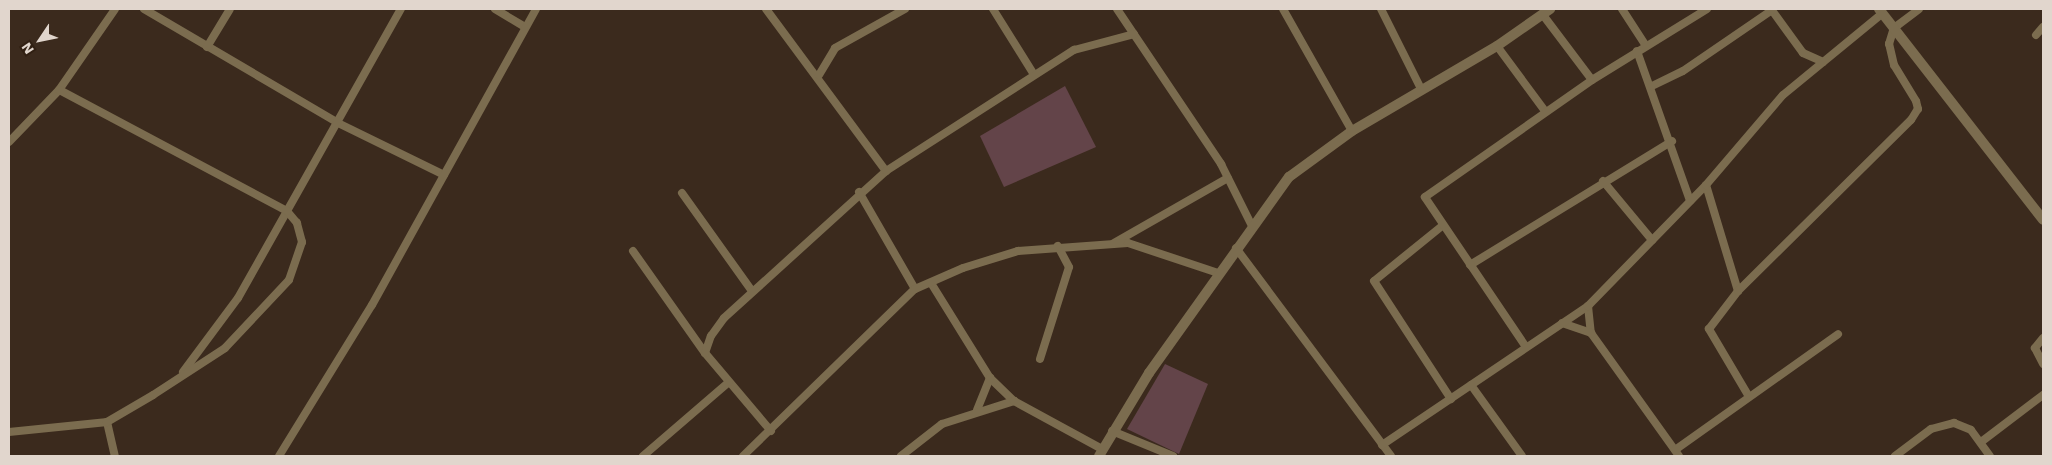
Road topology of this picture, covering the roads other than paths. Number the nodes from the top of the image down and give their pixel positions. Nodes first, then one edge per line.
1 (115, 9) edge
2 (144, 9) edge
3 (230, 9) edge
4 (401, 9) edge
5 (495, 9) edge
6 (536, 9) edge
7 (766, 9) edge
8 (905, 9) edge
9 (993, 9) edge
10 (1117, 9) edge
11 (1283, 9) edge
12 (1392, 9) edge
13 (1622, 9) edge
14 (1708, 9) edge
15 (1771, 9) edge
16 (1919, 9) edge
17 (1382, 11) edge
18 (1881, 11) edge
19 (1546, 12) edge
20 (1123, 18) junction
21 (525, 27) junction
22 (2043, 27) edge
23 (1894, 28) junction
24 (1134, 34) junction
25 (2036, 35) dead end
26 (1118, 36) junction
27 (1497, 46) junction
28 (1646, 46) junction
29 (207, 47) junction
30 (1637, 52) junction
31 (1823, 62) junction
32 (1033, 73) junction
33 (819, 75) junction
34 (1592, 80) junction
35 (1652, 86) junction
36 (1421, 89) junction
37 (59, 90) junction
38 (1545, 111) junction
39 (338, 123) junction
40 (1352, 131) junction
41 (1672, 141) junction
42 (9, 142) edge
43 (886, 171) junction
44 (444, 175) junction
45 (1228, 178) junction
46 (1603, 181) junction
47 (1706, 185) junction
48 (859, 192) junction
49 (682, 193) dead end
50 (1690, 201) junction
51 (2040, 209) edge
52 (287, 211) junction
53 (2043, 220) edge
54 (1252, 226) junction
55 (1442, 226) junction
56 (1652, 240) junction
57 (1114, 243) junction
58 (1058, 246) junction
59 (1236, 248) junction
60 (632, 250) dead end
61 (1470, 265) junction
62 (1218, 273) junction
63 (931, 283) junction
64 (915, 289) junction
65 (752, 291) junction
66 (1738, 292) junction
67 (1588, 306) junction
68 (1562, 323) junction
69 (1591, 333) junction
70 (1838, 334) dead end
71 (2043, 338) edge
72 (1526, 347) junction
73 (705, 353) junction
74 (1040, 359) dead end
75 (2043, 364) edge
76 (183, 372) junction
77 (990, 378) junction
78 (729, 382) junction
79 (1471, 385) junction
80 (2043, 395) edge
81 (1748, 396) junction
82 (1451, 399) junction
83 (1014, 401) junction
84 (977, 410) junction
85 (107, 422) junction
86 (771, 431) junction
87 (1112, 431) junction
88 (9, 432) edge
89 (1981, 442) junction
90 (1382, 445) junction
91 (1101, 453) edge
92 (1677, 453) edge
93 (115, 456) edge
94 (279, 456) edge
95 (643, 456) edge
96 (743, 456) edge
97 (900, 456) edge
98 (1173, 456) edge
99 (1391, 456) edge
100 (1522, 456) edge
101 (1895, 456) edge
102 (1990, 456) edge

1 - 37 street
2 - 29 street
3 - 29 street
4 - 39 street
5 - 21 street
6 - 21 street
7 - 33 street
8 - 33 street
9 - 32 street
10 - 20 street
11 - 40 street
12 - 17 street
13 - 28 street
14 - 28 street
15 - 31 street
15 - 35 street
16 - 23 street
17 - 36 street
18 - 23 street
18 - 31 street
19 - 27 street
19 - 34 street
20 - 24 street
20 - 26 street
21 - 44 street
22 - 25 street
23 - 51 street
23 - 66 street
24 - 26 street
24 - 45 street
26 - 32 street
27 - 36 street
27 - 38 street
28 - 30 street
29 - 39 street
30 - 34 street
30 - 35 street
31 - 47 street
32 - 43 street
33 - 43 street
34 - 38 street
35 - 41 street
36 - 40 street
37 - 42 street
37 - 52 street
38 - 55 street
39 - 44 street
39 - 52 street
40 - 54 street
41 - 46 street
41 - 50 street
43 - 48 street
44 - 94 street
45 - 54 street
45 - 57 street
46 - 56 street
46 - 61 street
47 - 50 street
47 - 66 street
48 - 64 street
48 - 65 street
49 - 65 street
50 - 56 street
51 - 53 street
52 - 76 street
52 - 76 street
54 - 59 street
55 - 61 street
55 - 82 street
56 - 67 street
57 - 58 street
57 - 62 street
58 - 63 street
58 - 74 street
59 - 62 street
59 - 90 street
60 - 73 street
61 - 72 street
62 - 87 street
63 - 64 street
63 - 77 street
64 - 86 street
65 - 73 street
66 - 81 street
67 - 68 street
67 - 69 street
68 - 69 street
68 - 72 street
69 - 92 street
70 - 81 street
71 - 75 street
72 - 79 street
73 - 78 street
76 - 85 street
77 - 83 street
77 - 84 street
78 - 86 street
78 - 95 street
79 - 82 street
79 - 100 street
80 - 89 street
81 - 92 street
82 - 90 street
83 - 84 street
83 - 91 street
84 - 97 street
85 - 88 street
85 - 93 street
86 - 96 street
87 - 91 street
87 - 98 street
89 - 101 street
89 - 102 street
90 - 99 street

